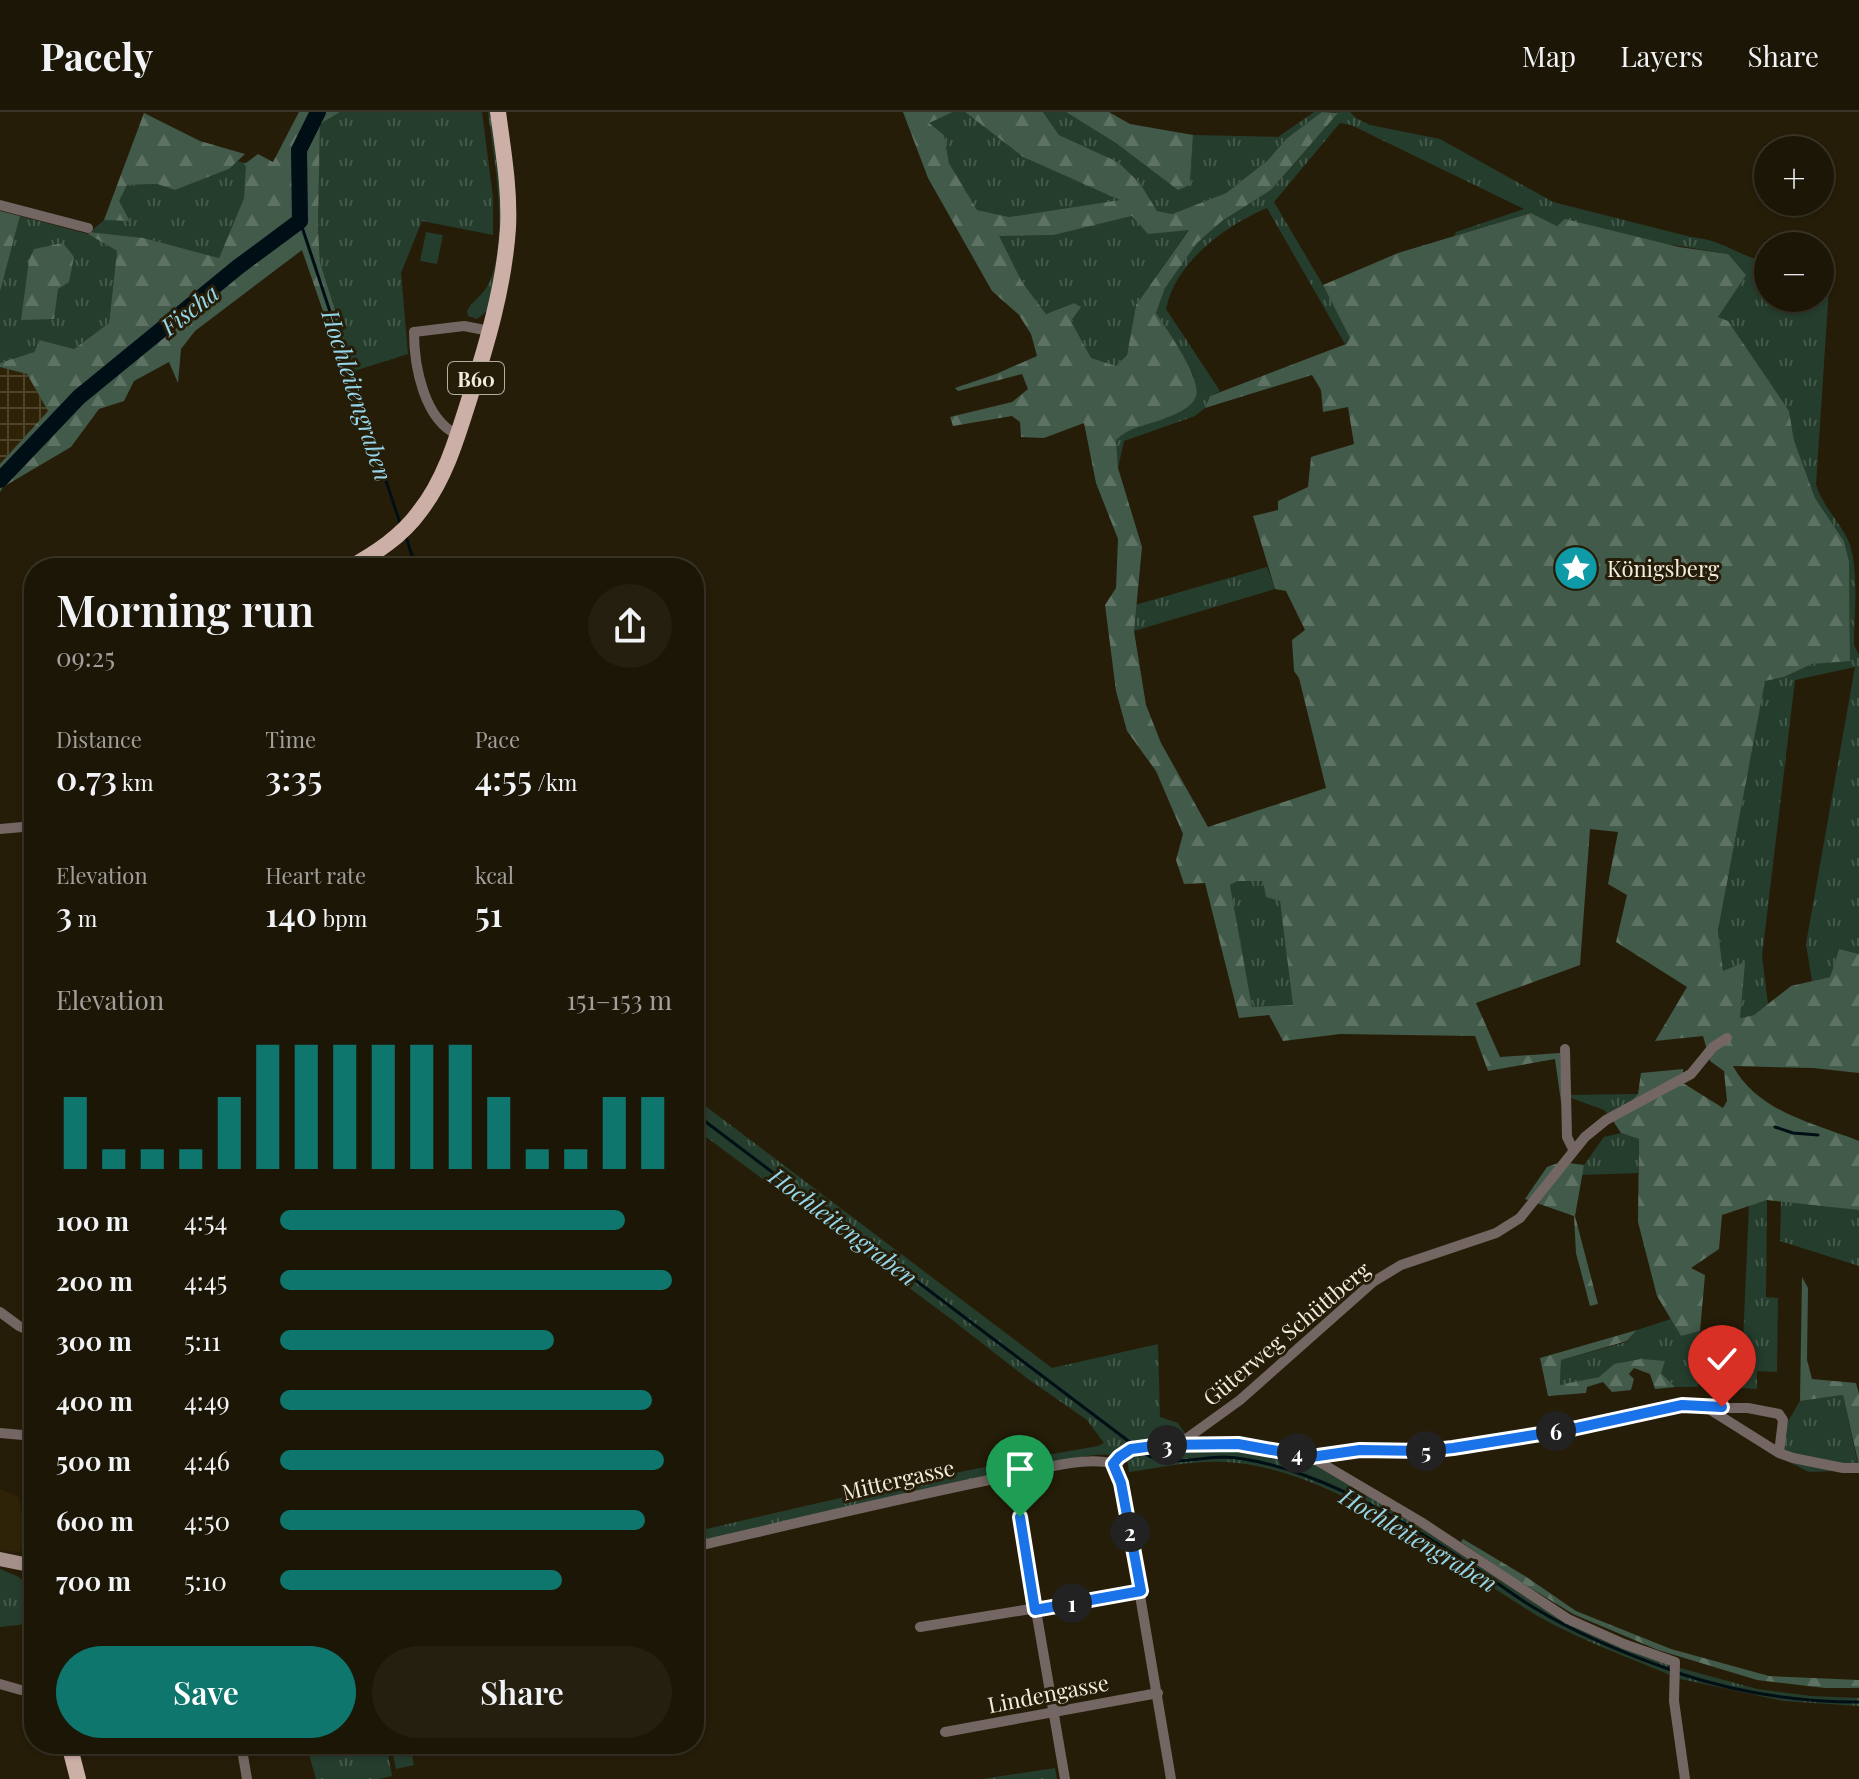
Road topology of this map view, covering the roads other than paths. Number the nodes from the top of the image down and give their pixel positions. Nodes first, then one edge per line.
1 (498, 112) edge
2 (0, 205) edge
3 (88, 228) dead end
4 (490, 331) junction
5 (458, 435) junction
6 (366, 558) edge
7 (24, 827) edge
8 (0, 829) edge
9 (1727, 1038) dead end
10 (1565, 1049) dead end
11 (1574, 1151) junction
12 (0, 1312) edge
13 (24, 1327) edge
14 (1709, 1409) junction
15 (1209, 1424) junction
16 (0, 1433) edge
17 (24, 1435) edge
18 (1208, 1444) junction
19 (1177, 1445) junction
20 (1779, 1453) junction
21 (1311, 1457) junction
22 (1113, 1464) junction
23 (1859, 1468) edge
24 (1020, 1517) dead end
25 (704, 1545) edge
26 (0, 1559) edge
27 (24, 1564) edge
28 (1141, 1591) junction
29 (1035, 1610) junction
30 (920, 1627) dead end
31 (0, 1684) edge
32 (24, 1690) edge
33 (1158, 1693) junction
34 (1054, 1711) junction
35 (945, 1732) dead end
36 (72, 1754) edge
37 (243, 1754) edge
38 (78, 1779) edge
39 (247, 1779) edge
40 (1065, 1779) edge
41 (1171, 1779) edge
42 (1685, 1779) edge

1 - 4 main road, B60
2 - 3 street
4 - 5 main road, B60
4 - 5 street
5 - 6 main road, B60
7 - 8 street
9 - 11 street, Güterweg Schüttberg
10 - 11 street
11 - 15 street, Güterweg Schüttberg
12 - 13 street
14 - 20 street
14 - 20 street
14 - 21 street
15 - 18 street
15 - 19 street, Güterweg Schüttberg
16 - 17 street
18 - 19 street
18 - 21 street
19 - 22 street
20 - 23 street
21 - 42 street
22 - 25 street, Mittergasse
22 - 28 street
24 - 29 street
26 - 27 street
28 - 29 street
28 - 33 street
29 - 30 street
29 - 34 street
31 - 32 street
33 - 34 street, Lindengasse
33 - 41 street
34 - 35 street, Lindengasse
34 - 40 street
36 - 38 main road
37 - 39 street

